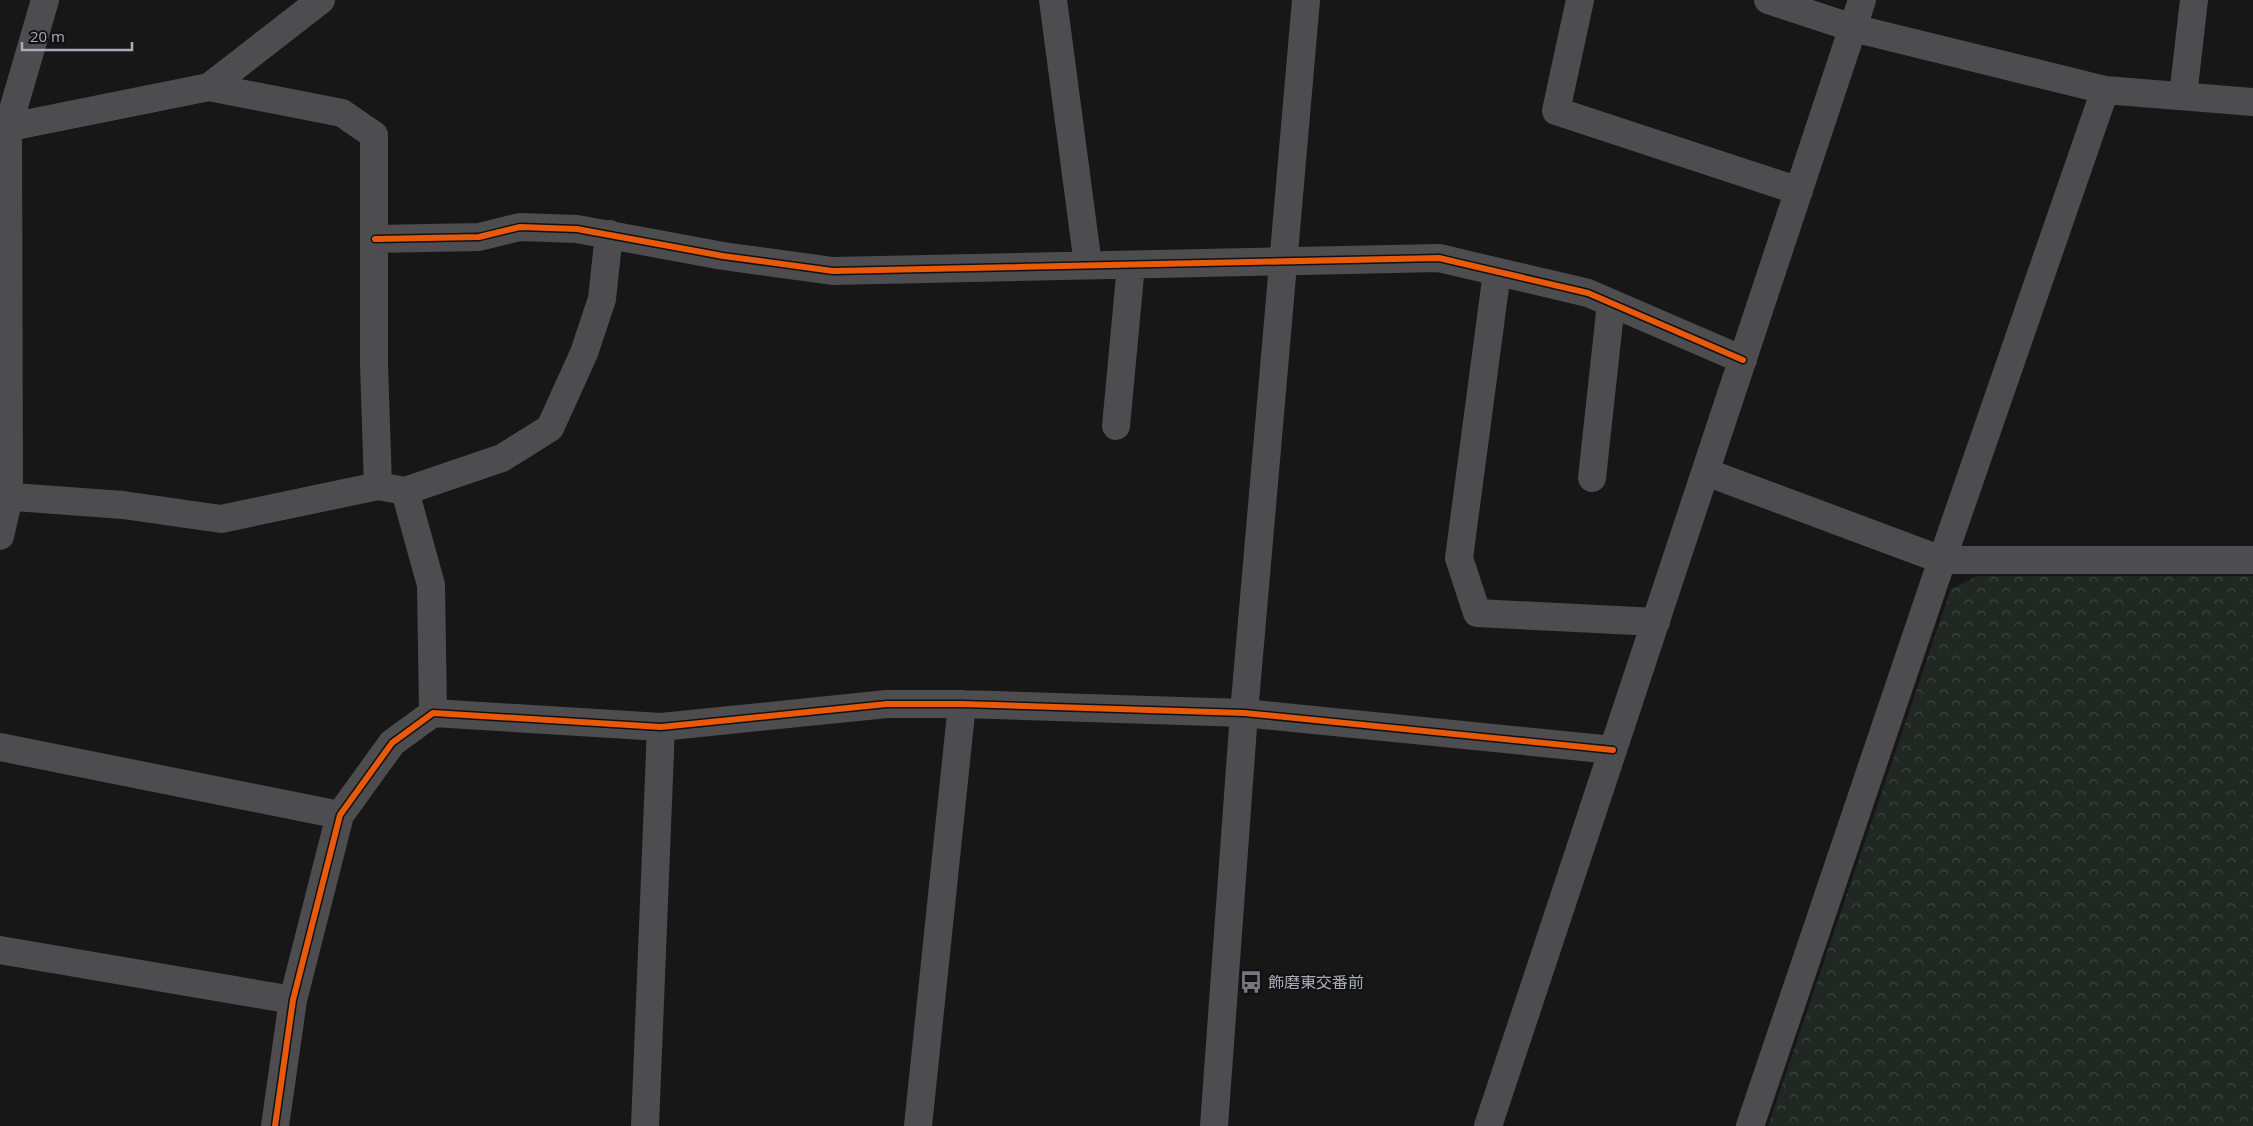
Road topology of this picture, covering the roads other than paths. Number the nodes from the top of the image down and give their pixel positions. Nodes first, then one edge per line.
1 (45, 0) edge
2 (321, 0) edge
3 (1053, 0) edge
4 (1306, 0) edge
5 (1580, 0) edge
6 (1768, 0) edge
7 (1862, 0) edge
8 (2194, 0) edge
9 (1853, 28) junction
10 (209, 87) junction
11 (2105, 90) junction
12 (2183, 96) junction
13 (2253, 102) edge
14 (4, 128) edge
15 (1799, 191) junction
16 (609, 234) junction
17 (375, 239) junction
18 (1284, 261) junction
19 (1131, 265) junction
20 (1088, 266) junction
21 (1497, 272) junction
22 (1611, 303) junction
23 (1742, 360) junction
24 (1116, 426) dead end
25 (1706, 472) junction
26 (1592, 478) dead end
27 (378, 486) junction
28 (405, 491) junction
29 (4, 497) edge
30 (0, 536) edge
31 (1942, 560) junction
32 (2253, 560) edge
33 (1656, 622) junction
34 (962, 704) junction
35 (433, 712) junction
36 (1244, 713) junction
37 (661, 727) junction
38 (0, 747) edge
39 (1613, 750) junction
40 (340, 815) junction
41 (0, 950) edge
42 (293, 1000) junction
43 (275, 1126) edge
44 (645, 1126) edge
45 (918, 1126) edge
46 (1214, 1126) edge
47 (1488, 1126) edge
48 (1750, 1126) edge

1 - 14 street
2 - 10 street
3 - 20 street
4 - 18 street
5 - 15 street
6 - 9 street
7 - 9 street
8 - 12 street
9 - 11 street
9 - 15 street
10 - 14 street
10 - 17 street
11 - 12 street
11 - 31 street
12 - 13 street
14 - 29 street
15 - 23 street
16 - 17 street
16 - 20 street
16 - 28 street
17 - 27 street
18 - 19 street
18 - 21 street
18 - 36 street
19 - 20 street
19 - 24 street
21 - 22 street
21 - 33 street
22 - 23 street
22 - 26 street
23 - 25 street
25 - 31 street
25 - 33 street
27 - 28 street
27 - 29 street
28 - 35 street
29 - 30 street
31 - 32 street
31 - 48 street
33 - 39 street
34 - 36 street
34 - 37 street
34 - 45 street
35 - 37 street
35 - 40 street
36 - 39 street
36 - 46 street
37 - 44 street
38 - 40 street
39 - 47 street
40 - 42 street
41 - 42 street
42 - 43 street

